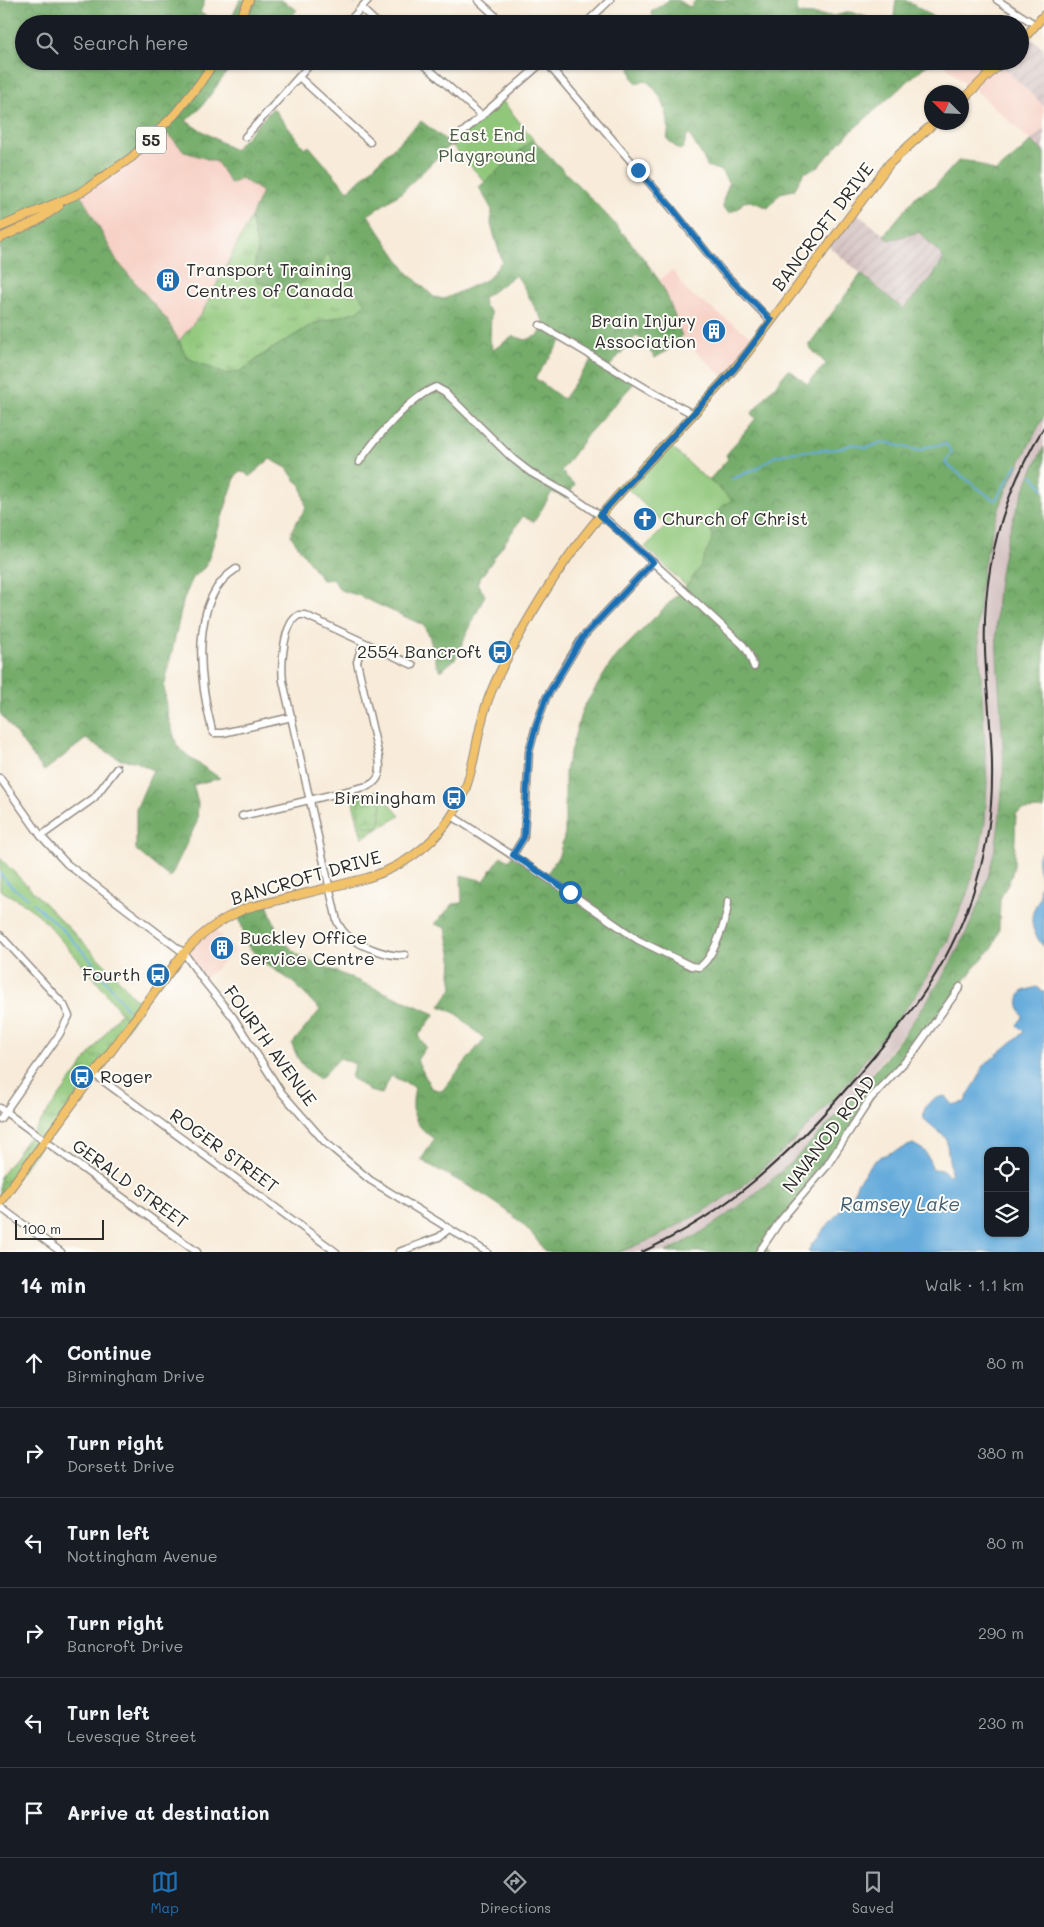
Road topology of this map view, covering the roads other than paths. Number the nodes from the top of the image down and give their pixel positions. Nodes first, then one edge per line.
1 (249, 0) edge
2 (368, 0) edge
3 (478, 0) edge
4 (609, 0) edge
5 (998, 0) edge
6 (361, 8) junction
7 (242, 15) edge
8 (355, 15) edge
9 (368, 15) edge
10 (494, 15) edge
11 (594, 15) edge
12 (1021, 15) edge
13 (1044, 15) edge
14 (1029, 20) edge
15 (1036, 25) junction
16 (1029, 33) edge
17 (209, 70) edge
18 (305, 70) edge
19 (430, 70) edge
20 (535, 70) edge
21 (553, 70) edge
22 (994, 70) edge
23 (299, 77) junction
24 (969, 93) edge
25 (482, 116) junction
26 (927, 130) edge
27 (245, 137) dead end
28 (454, 140) dead end
29 (370, 142) dead end
30 (69, 199) junction
31 (0, 227) edge
32 (0, 238) edge
33 (771, 320) junction
34 (540, 326) dead end
35 (693, 414) junction
36 (359, 462) dead end
37 (600, 515) junction
38 (653, 562) junction
39 (236, 569) dead end
40 (364, 643) junction
41 (413, 665) dead end
42 (754, 667) dead end
43 (292, 717) junction
44 (117, 768) dead end
45 (0, 778) edge
46 (310, 799) junction
47 (242, 816) dead end
48 (452, 816) junction
49 (41, 836) junction
50 (513, 855) junction
51 (330, 887) junction
52 (728, 901) dead end
53 (0, 935) edge
54 (184, 953) junction
55 (405, 955) dead end
56 (960, 987) dead end
57 (94, 1074) junction
58 (3, 1110) edge
59 (0, 1119) edge
60 (46, 1141) junction
61 (0, 1202) edge
62 (0, 1207) edge
63 (449, 1230) junction
64 (61, 1252) edge
65 (197, 1252) edge
66 (336, 1252) edge
67 (399, 1252) edge
68 (487, 1252) edge
69 (759, 1252) edge

1 - 7 main road
2 - 6 street
3 - 10 street
4 - 11 street
5 - 12 street
6 - 8 street
6 - 9 street
13 - 15 main road
14 - 15 street
15 - 16 main road
17 - 30 main road, 55
18 - 23 street
19 - 25 street
20 - 25 street
21 - 33 street
22 - 24 main road
23 - 27 street
23 - 29 street
25 - 28 street
26 - 33 main road, BANCROFT DRIVE
30 - 31 main road, 55
30 - 32 main road, 55
33 - 35 main road, BANCROFT DRIVE
34 - 35 street
35 - 37 main road, BANCROFT DRIVE
36 - 37 street
37 - 38 street
37 - 48 main road, BANCROFT DRIVE
38 - 42 street
38 - 50 street
39 - 43 street
40 - 41 street
40 - 43 street
40 - 46 street
43 - 46 street
44 - 49 street
45 - 49 street, FOURTH AVENUE
46 - 47 street
46 - 51 street
48 - 50 street
48 - 51 main road, BANCROFT DRIVE
49 - 54 street, FOURTH AVENUE
50 - 52 street
51 - 54 main road, BANCROFT DRIVE
51 - 55 street
53 - 58 street
54 - 57 main road, BANCROFT DRIVE
54 - 63 street, FOURTH AVENUE
56 - 69 street, NAVANOD ROAD
57 - 60 main road, BANCROFT DRIVE
57 - 66 street, ROGER STREET
58 - 59 street
58 - 60 street, GERALD STREET
60 - 61 main road, BANCROFT DRIVE
60 - 65 street, GERALD STREET
62 - 64 street
63 - 67 street
63 - 68 street, FOURTH AVENUE

